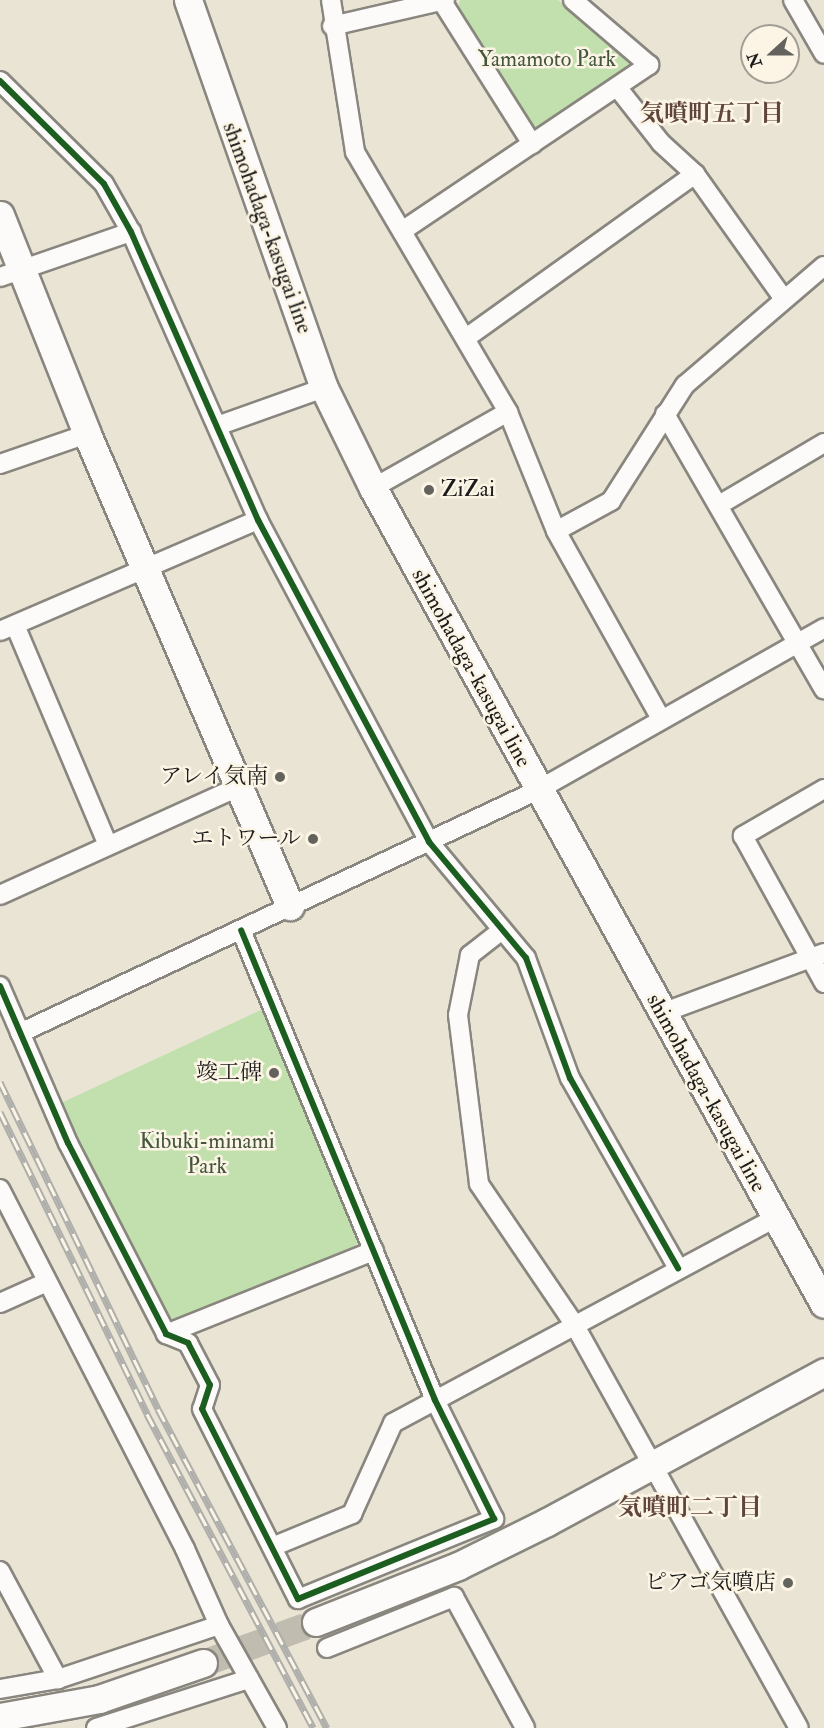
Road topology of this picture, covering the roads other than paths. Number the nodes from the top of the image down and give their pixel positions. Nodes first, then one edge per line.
1 (188, 0) edge
2 (331, 0) edge
3 (573, 0) edge
4 (793, 0) edge
5 (444, 1) edge
6 (332, 26) junction
7 (824, 54) edge
8 (0, 81) edge
9 (617, 87) junction
10 (532, 144) junction
11 (695, 174) junction
12 (0, 215) edge
13 (402, 231) junction
14 (131, 232) junction
15 (824, 266) edge
16 (10, 273) edge
17 (783, 298) junction
18 (466, 338) junction
19 (324, 388) junction
20 (508, 412) junction
21 (665, 414) junction
22 (217, 426) junction
23 (87, 434) junction
24 (824, 443) edge
25 (0, 464) edge
26 (373, 488) junction
27 (718, 505) junction
28 (258, 520) junction
29 (556, 531) junction
30 (146, 569) junction
31 (8, 628) edge
32 (824, 628) edge
33 (798, 643) junction
34 (824, 689) edge
35 (661, 719) junction
36 (238, 787) junction
37 (824, 789) edge
38 (538, 790) junction
39 (429, 842) junction
40 (108, 845) junction
41 (0, 895) edge
42 (290, 906) junction
43 (241, 930) junction
44 (502, 930) junction
45 (817, 956) edge
46 (824, 983) edge
47 (0, 986) edge
48 (662, 1013) junction
49 (20, 1033) junction
50 (0, 1189) edge
51 (775, 1218) junction
52 (374, 1251) junction
53 (678, 1268) junction
54 (45, 1283) junction
55 (0, 1303) edge
56 (824, 1304) edge
57 (574, 1324) junction
58 (166, 1334) junction
59 (824, 1372) edge
60 (435, 1400) junction
61 (654, 1466) junction
62 (272, 1547) junction
63 (0, 1571) edge
64 (316, 1622) tunnel mouth
65 (219, 1625) junction
66 (327, 1648) dead end
67 (203, 1663) tunnel mouth
68 (58, 1679) junction
69 (249, 1679) junction
70 (0, 1689) edge
71 (0, 1717) edge
72 (96, 1728) edge
73 (277, 1728) edge
74 (525, 1728) edge
75 (799, 1728) edge

1 - 19 street, shimohadaga-kasugai line
2 - 6 street
3 - 9 street
4 - 7 street
5 - 6 street
5 - 10 street
6 - 13 street
8 - 14 street
9 - 10 street
9 - 11 street
10 - 13 street
11 - 17 street
11 - 18 street
12 - 16 street
13 - 18 street
14 - 16 street
14 - 22 street
15 - 17 street
16 - 23 street
17 - 21 street
18 - 20 street
19 - 22 street
19 - 26 street, shimohadaga-kasugai line
20 - 26 street
20 - 29 street
21 - 27 street
21 - 29 street
22 - 28 street
23 - 25 street
23 - 30 street
24 - 27 street
26 - 38 street, shimohadaga-kasugai line
27 - 33 street
28 - 30 street
28 - 39 street
29 - 35 street
30 - 31 street
30 - 36 street
31 - 40 street
32 - 33 street
33 - 34 street
33 - 35 street
35 - 38 street
36 - 40 street
36 - 42 street
37 - 45 street
38 - 39 street
38 - 48 street, shimohadaga-kasugai line
39 - 42 street
39 - 44 street
40 - 41 street
42 - 43 street
43 - 49 street
43 - 52 street
44 - 53 street
44 - 57 street
45 - 46 street
45 - 48 street
47 - 49 street
48 - 51 street, shimohadaga-kasugai line
49 - 58 street
50 - 54 street
51 - 53 street
51 - 56 street, shimohadaga-kasugai line
52 - 58 street
52 - 60 street
53 - 57 street
54 - 55 street
54 - 65 street
57 - 60 street
57 - 61 street
58 - 62 street
59 - 61 street
60 - 62 street
60 - 62 street
61 - 64 street
61 - 75 street
63 - 68 street
65 - 68 street
65 - 69 street
66 - 74 street
67 - 71 street
68 - 70 street
69 - 72 street
69 - 73 street

